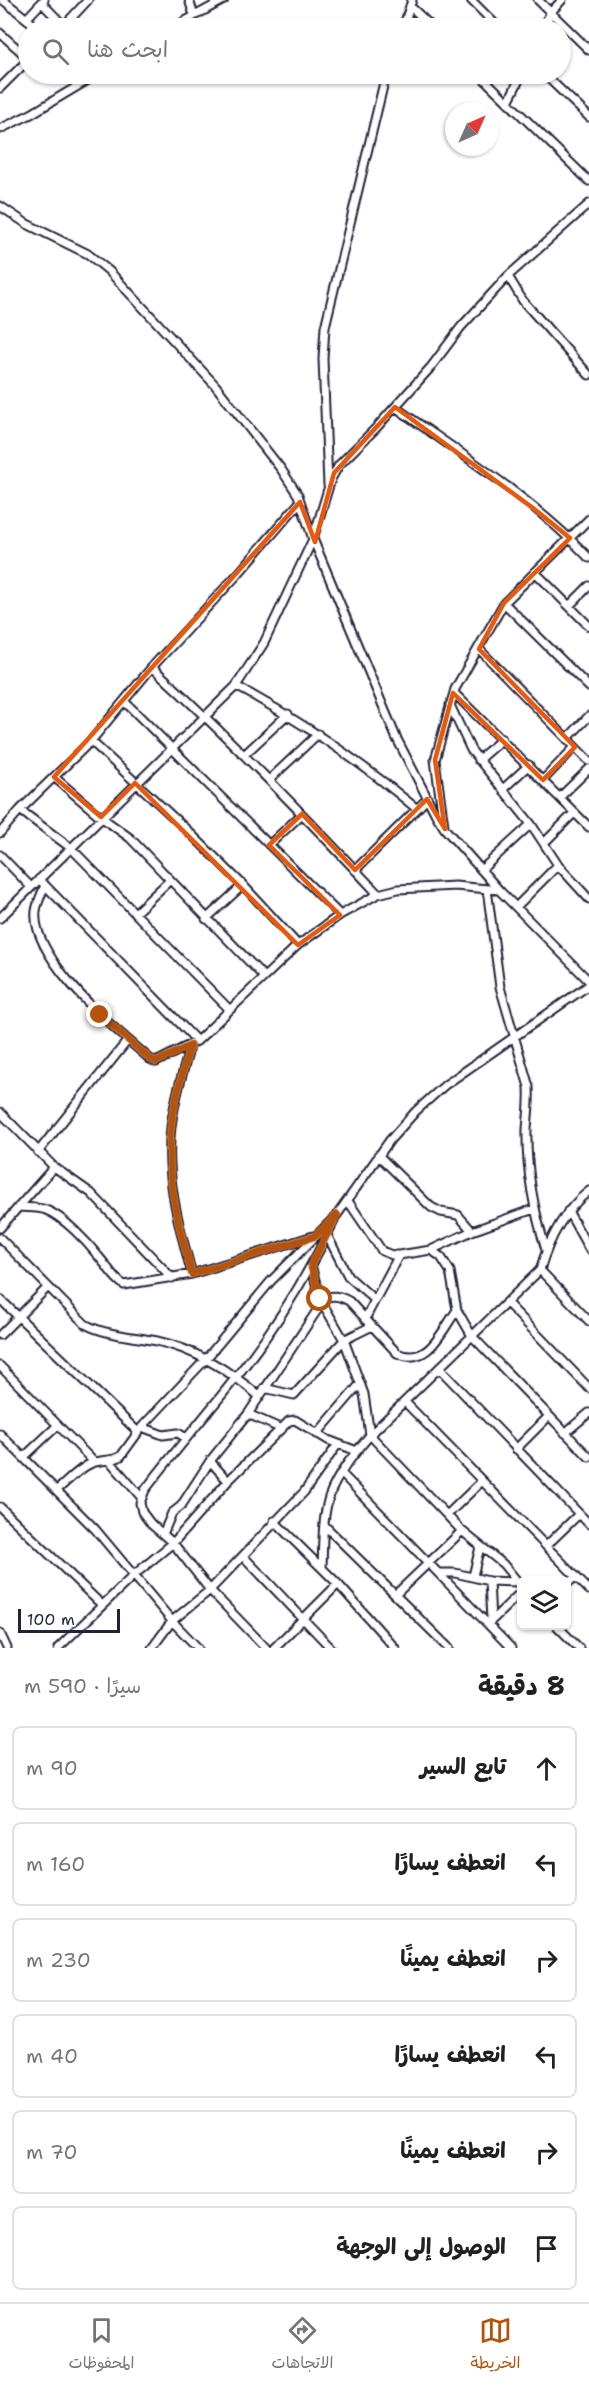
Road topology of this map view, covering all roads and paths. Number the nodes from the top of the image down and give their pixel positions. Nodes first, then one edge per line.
1 (3, 0) edge
2 (76, 0) edge
3 (189, 0) edge
4 (224, 0) edge
5 (471, 0) edge
6 (538, 0) edge
7 (562, 0) edge
8 (43, 1) edge
9 (86, 2) edge
10 (411, 3) edge
11 (551, 12) junction
12 (194, 15) junction
13 (27, 18) joint
14 (56, 18) edge
15 (71, 18) edge
16 (189, 18) edge
17 (406, 18) edge
18 (424, 18) edge
19 (489, 18) edge
20 (548, 18) edge
21 (558, 18) edge
22 (571, 30) edge
23 (0, 33) edge
24 (586, 44) edge
25 (18, 50) edge
26 (589, 50) edge
27 (18, 69) edge
28 (80, 84) edge
29 (384, 84) edge
30 (489, 84) edge
31 (517, 84) edge
32 (554, 84) edge
33 (0, 88) edge
34 (508, 102) junction
35 (589, 117) edge
36 (0, 118) edge
37 (4, 127) edge
38 (589, 181) edge
39 (589, 204) edge
40 (0, 206) edge
41 (508, 276) junction
42 (589, 375) edge
43 (395, 406) junction
44 (328, 490) junction
45 (300, 502) junction
46 (589, 519) edge
47 (570, 538) junction
48 (314, 539) junction
49 (589, 558) edge
50 (535, 572) junction
51 (589, 586) edge
52 (504, 603) junction
53 (569, 606) junction
54 (589, 626) edge
55 (479, 649) junction
56 (152, 668) junction
57 (236, 686) junction
58 (589, 687) edge
59 (454, 693) junction
60 (125, 702) junction
61 (450, 704) junction
62 (288, 714) junction
63 (205, 716) junction
64 (589, 716) edge
65 (318, 734) junction
66 (502, 739) junction
67 (567, 739) junction
68 (91, 741) junction
69 (575, 747) junction
70 (172, 749) junction
71 (244, 755) junction
72 (478, 760) junction
73 (589, 761) edge
74 (529, 765) junction
75 (589, 769) edge
76 (54, 777) junction
77 (269, 780) junction
78 (543, 780) junction
79 (135, 783) junction
80 (504, 789) junction
81 (560, 797) junction
82 (427, 799) junction
83 (417, 809) junction
84 (20, 810) junction
85 (574, 813) junction
86 (302, 814) junction
87 (101, 817) junction
88 (531, 825) junction
89 (589, 826) edge
90 (445, 829) junction
91 (0, 833) edge
92 (544, 843) junction
93 (269, 845) junction
94 (70, 848) junction
95 (0, 855) edge
96 (558, 865) junction
97 (355, 870) junction
98 (481, 870) junction
99 (39, 879) junction
100 (170, 880) junction
101 (45, 885) junction
102 (243, 885) junction
103 (589, 885) edge
104 (31, 887) junction
105 (487, 889) junction
106 (499, 890) junction
107 (582, 892) junction
108 (378, 894) junction
109 (589, 899) edge
110 (516, 908) junction
111 (135, 913) junction
112 (340, 915) junction
113 (0, 918) edge
114 (206, 919) junction
115 (298, 945) junction
116 (262, 976) junction
117 (589, 983) edge
118 (229, 1009) junction
119 (513, 1036) junction
120 (128, 1040) junction
121 (193, 1043) junction
122 (0, 1112) edge
123 (38, 1152) junction
124 (378, 1155) junction
125 (54, 1167) junction
126 (589, 1191) edge
127 (348, 1201) junction
128 (18, 1207) junction
129 (534, 1209) junction
130 (568, 1211) junction
131 (337, 1215) junction
132 (0, 1228) edge
133 (472, 1231) junction
134 (327, 1235) junction
135 (315, 1236) junction
136 (0, 1238) edge
137 (589, 1249) edge
138 (431, 1250) junction
139 (546, 1250) junction
140 (399, 1255) junction
141 (311, 1265) junction
142 (540, 1270) junction
143 (192, 1274) junction
144 (172, 1278) junction
145 (48, 1287) junction
146 (0, 1299) edge
147 (375, 1300) junction
148 (321, 1301) junction
149 (506, 1302) junction
150 (457, 1310) junction
151 (18, 1317) junction
152 (365, 1319) junction
153 (589, 1321) edge
154 (372, 1326) junction
155 (0, 1335) edge
156 (472, 1336) junction
157 (344, 1340) junction
158 (206, 1359) junction
159 (0, 1366) edge
160 (439, 1368) junction
161 (589, 1374) edge
162 (237, 1376) junction
163 (582, 1381) junction
164 (360, 1384) junction
165 (264, 1388) junction
166 (589, 1388) edge
167 (259, 1396) junction
168 (405, 1402) junction
169 (589, 1413) edge
170 (248, 1414) junction
171 (549, 1416) junction
172 (58, 1425) junction
173 (282, 1429) junction
174 (140, 1430) junction
175 (565, 1433) junction
176 (0, 1434) edge
177 (318, 1434) junction
178 (370, 1435) junction
179 (186, 1438) junction
180 (338, 1444) junction
181 (516, 1449) junction
182 (357, 1451) junction
183 (24, 1457) junction
184 (589, 1457) edge
185 (109, 1460) junction
186 (210, 1461) junction
187 (94, 1462) junction
188 (341, 1473) junction
189 (482, 1480) junction
190 (228, 1481) junction
191 (57, 1490) junction
192 (141, 1497) junction
193 (0, 1507) edge
194 (579, 1514) junction
195 (447, 1515) junction
196 (274, 1521) junction
197 (589, 1524) edge
198 (324, 1525) junction
199 (462, 1531) junction
200 (163, 1534) junction
201 (173, 1543) junction
202 (546, 1546) junction
203 (480, 1547) junction
204 (243, 1556) junction
205 (430, 1562) junction
206 (322, 1568) junction
207 (440, 1573) junction
208 (134, 1575) junction
209 (473, 1576) junction
210 (576, 1576) junction
211 (489, 1581) junction
212 (517, 1581) edge
213 (571, 1581) edge
214 (338, 1584) junction
215 (517, 1584) edge
216 (210, 1590) junction
217 (589, 1590) edge
218 (396, 1595) junction
219 (517, 1597) edge
220 (102, 1605) junction
221 (304, 1620) junction
222 (172, 1622) junction
223 (489, 1622) junction
224 (561, 1630) edge
225 (0, 1633) edge
226 (8, 1648) edge
227 (58, 1648) edge
228 (152, 1648) edge
229 (198, 1648) edge
230 (266, 1648) edge
231 (274, 1648) edge
232 (331, 1648) edge
233 (395, 1648) edge
234 (449, 1648) edge
235 (511, 1648) edge
236 (579, 1648) edge

1 - 13 street
2 - 9 street
3 - 12 street
4 - 12 street
5 - 19 street
6 - 11 street
7 - 11 street
8 - 13 street
8 - 14 street
9 - 15 street
10 - 17 street
10 - 18 street
11 - 20 street
11 - 21 street
12 - 16 street
22 - 24 street
23 - 25 street
24 - 26 street
27 - 33 street
28 - 37 street
29 - 44 street
30 - 34 street
31 - 34 street
32 - 35 street
34 - 38 street
36 - 37 street
39 - 41 street
40 - 45 street
41 - 42 street
41 - 43 street
43 - 44 street
43 - 47 street
44 - 48 street
45 - 48 street
45 - 56 street
46 - 47 street
47 - 49 street
47 - 50 street
48 - 57 street
48 - 82 street
50 - 52 street
50 - 53 street
51 - 53 street
52 - 55 street
52 - 58 street
53 - 54 street
55 - 59 street
55 - 67 street
56 - 60 street
56 - 63 street
57 - 62 street
57 - 63 street
59 - 61 street
59 - 66 street
60 - 68 street
60 - 70 street
61 - 72 street
61 - 90 street
62 - 65 street
62 - 71 street
63 - 70 street
63 - 71 street
64 - 67 street
65 - 77 street
65 - 83 street
66 - 72 street
66 - 74 street
67 - 69 street
68 - 76 street
68 - 79 street
69 - 73 street
69 - 78 street
70 - 79 street
70 - 93 street
71 - 77 street
72 - 80 street
74 - 78 street
74 - 80 street
75 - 81 street
76 - 84 street
76 - 87 street
77 - 86 street
78 - 81 street
79 - 87 street
79 - 102 street
80 - 88 street
81 - 85 street
82 - 83 street
82 - 90 street
83 - 97 street
84 - 91 street
84 - 94 street
85 - 89 street
85 - 92 street
86 - 93 street
86 - 97 street
87 - 94 street
87 - 100 street
88 - 92 street
88 - 98 street
90 - 98 street
92 - 96 street
93 - 112 street
94 - 99 street
94 - 111 street
95 - 104 street
96 - 107 street
96 - 110 street
97 - 108 street
98 - 106 street
99 - 101 street
99 - 104 street
100 - 111 street
100 - 114 street
101 - 120 street
101 - 121 street
102 - 114 street
102 - 115 street
103 - 107 street
104 - 113 street
105 - 106 street
105 - 108 street
105 - 119 street
106 - 110 street
107 - 109 street
108 - 112 street
110 - 117 street
111 - 118 street
112 - 115 street
114 - 116 street
115 - 116 street
116 - 118 street
117 - 119 street
118 - 121 street
119 - 124 street
119 - 129 street
120 - 121 street
120 - 123 street
121 - 143 street
122 - 123 street
123 - 125 street
124 - 127 street
124 - 133 street
125 - 128 street
125 - 144 street
126 - 130 street
127 - 131 street
127 - 140 street
128 - 132 street
128 - 144 street
129 - 133 street
129 - 139 street
130 - 137 street
130 - 139 street
131 - 134 street
131 - 135 street
133 - 138 street
134 - 141 street
134 - 147 street
135 - 143 street
135 - 158 street
136 - 145 street
138 - 140 street
138 - 150 street
139 - 142 street
140 - 147 street
141 - 148 street
141 - 162 street
142 - 149 street
142 - 153 street
143 - 144 street
145 - 151 street
145 - 158 street
146 - 151 street
147 - 152 street
148 - 152 street
148 - 157 street
148 - 165 street
149 - 156 street
149 - 163 street
150 - 154 street
150 - 156 street
151 - 155 street
151 - 174 street
152 - 154 street
154 - 157 street
156 - 160 street
156 - 171 street
157 - 164 street
157 - 165 street
158 - 162 street
158 - 174 street
159 - 172 street
160 - 168 street
160 - 181 street
161 - 163 street
162 - 167 street
162 - 179 street
163 - 166 street
164 - 177 street
164 - 178 street
165 - 167 street
167 - 170 street
168 - 178 street
168 - 189 street
169 - 175 street
170 - 173 street
170 - 186 street
171 - 175 street
171 - 181 street
172 - 183 street
172 - 187 street
173 - 177 street
173 - 190 street
174 - 179 street
174 - 185 street
175 - 184 street
176 - 183 street
177 - 180 street
178 - 182 street
178 - 195 street
179 - 192 street
180 - 182 street
180 - 196 street
181 - 194 street
182 - 188 street
183 - 191 street
185 - 187 street
185 - 192 street
186 - 190 street
186 - 200 street
187 - 191 street
188 - 198 street
188 - 205 street
189 - 195 street
189 - 202 street
190 - 201 street
191 - 208 street
192 - 200 street
193 - 220 street
194 - 197 street
194 - 202 street
195 - 199 street
196 - 204 street
196 - 206 street
198 - 206 street
198 - 218 street
199 - 203 street
199 - 205 street
200 - 201 street
201 - 208 street
201 - 216 street
202 - 210 street
203 - 209 street
203 - 212 street
204 - 216 street
204 - 221 street
205 - 207 street
205 - 218 street
206 - 214 street
207 - 209 street
207 - 223 street
208 - 220 street
208 - 222 street
209 - 211 street
210 - 213 street
210 - 217 street
211 - 215 street
211 - 223 street
214 - 221 street
214 - 233 street
216 - 222 street
216 - 230 street
218 - 234 street
219 - 223 street
220 - 227 street
221 - 231 street
221 - 232 street
222 - 228 street
222 - 229 street
223 - 235 street
224 - 236 street
225 - 226 street

